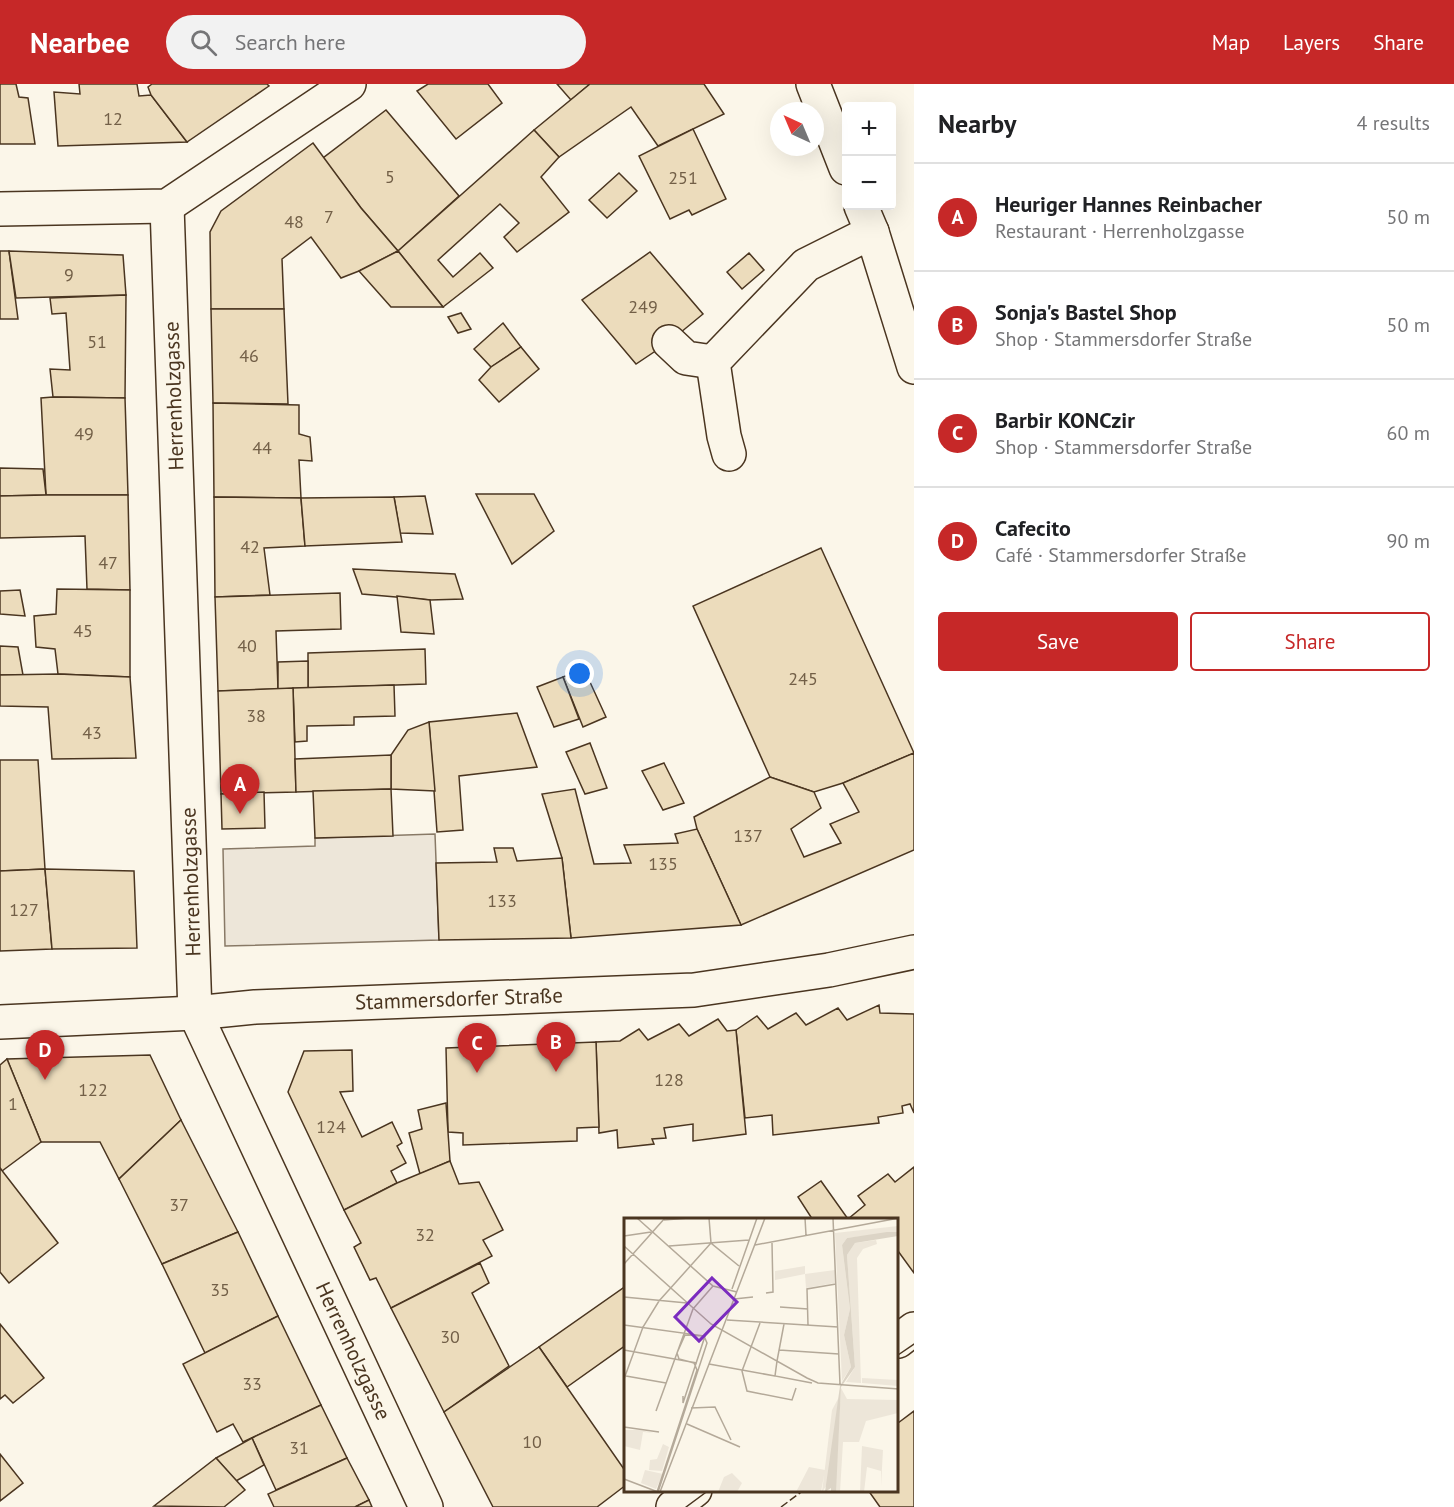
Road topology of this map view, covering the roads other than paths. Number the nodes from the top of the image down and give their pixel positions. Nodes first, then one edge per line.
1 (349, 84) edge
2 (813, 84) edge
3 (842, 158) edge
4 (167, 206) junction
5 (0, 209) edge
6 (867, 219) edge
7 (914, 305) edge
8 (669, 342) dead end
9 (713, 362) junction
10 (914, 367) edge
11 (729, 454) dead end
12 (914, 951) edge
13 (195, 1013) junction
14 (0, 1022) edge
15 (914, 1329) edge
16 (899, 1340) edge
17 (694, 1492) edge
18 (426, 1507) edge
19 (673, 1507) edge

1 - 4 street
2 - 3 street
4 - 5 street
4 - 13 street, Herrenholzgasse
6 - 7 street
6 - 9 street
6 - 10 street
8 - 9 street
9 - 11 street
12 - 13 street, Stammersdorfer Straße
13 - 14 street, Stammersdorfer Straße
13 - 18 street, Herrenholzgasse
15 - 16 street
17 - 19 street

